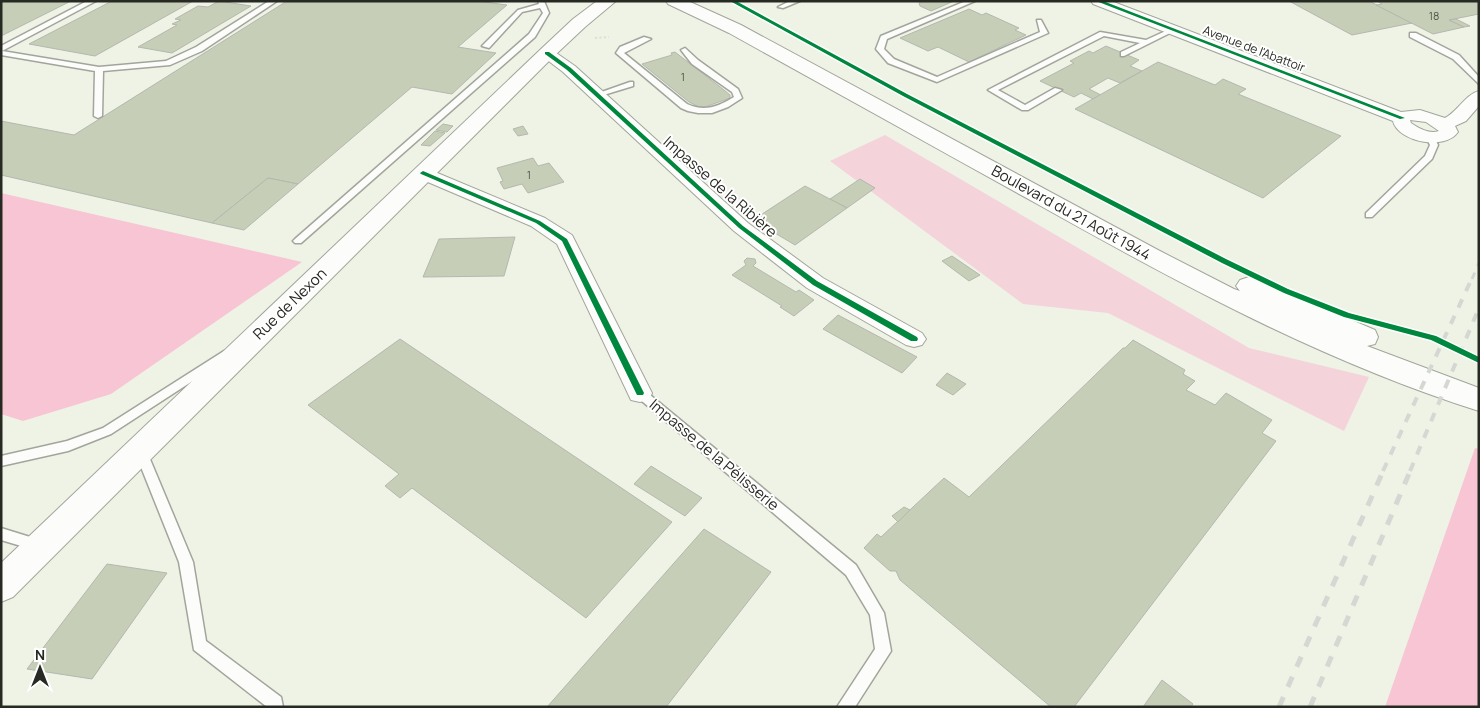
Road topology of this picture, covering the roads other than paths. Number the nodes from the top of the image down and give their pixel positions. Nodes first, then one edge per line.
1 (93, 1) edge
2 (274, 1) edge
3 (608, 1) edge
4 (674, 1) edge
5 (711, 1) edge
6 (797, 1) edge
7 (972, 1) edge
8 (1098, 1) edge
9 (541, 3) edge
10 (781, 7) dead end
11 (578, 20) edge
12 (1039, 21) dead end
13 (1172, 30) junction
14 (1412, 35) dead end
15 (646, 39) road end
16 (1147, 42) junction
17 (486, 46) dead end
18 (1, 49) edge
19 (686, 50) dead end
20 (1, 52) edge
21 (547, 53) junction
22 (1124, 54) dead end
23 (99, 69) junction
24 (1479, 82) edge
25 (630, 84) dead end
26 (1058, 90) dead end
27 (597, 94) junction
28 (1479, 96) edge
29 (98, 116) dead end
30 (1402, 118) junction
31 (1444, 125) junction
32 (1430, 137) junction
33 (423, 173) junction
34 (1369, 216) dead end
35 (298, 241) dead end
36 (264, 330) junction
37 (914, 339) dead end
38 (1479, 380) edge
39 (640, 393) joint
40 (1479, 400) edge
41 (140, 450) junction
42 (1, 461) edge
43 (1, 534) edge
44 (42, 546) junction
45 (1, 586) edge
46 (275, 707) edge
47 (845, 707) edge

1 - 18 lane
2 - 23 lane
3 - 11 main road, Rue de Nexon
4 - 40 main road, Boulevard du 21 Août 1944
5 - 38 main road, Boulevard du 21 Août 1944
6 - 10 lane
7 - 12 lane
8 - 13 street, Avenue de l'Abattoir
9 - 17 lane
9 - 35 lane
11 - 21 main road, Rue de Nexon
13 - 16 lane
13 - 30 street, Avenue de l'Abattoir
14 - 24 lane
15 - 19 lane
16 - 22 lane
16 - 26 lane
20 - 23 lane
21 - 27 street, Impasse de la Ribière
21 - 33 main road, Rue de Nexon
23 - 29 lane
25 - 27 lane
27 - 37 street, Impasse de la Ribière
28 - 31 street
30 - 31 street
30 - 32 street
31 - 32 street
32 - 34 lane
33 - 36 main road, Rue de Nexon
33 - 39 street, Impasse de la Pélisserie
36 - 41 main road, Rue de Nexon
36 - 42 lane
39 - 47 lane, Impasse de la Pélisserie
41 - 44 main road, Rue de Nexon
41 - 46 lane
43 - 44 lane
44 - 45 main road, Rue de Nexon

